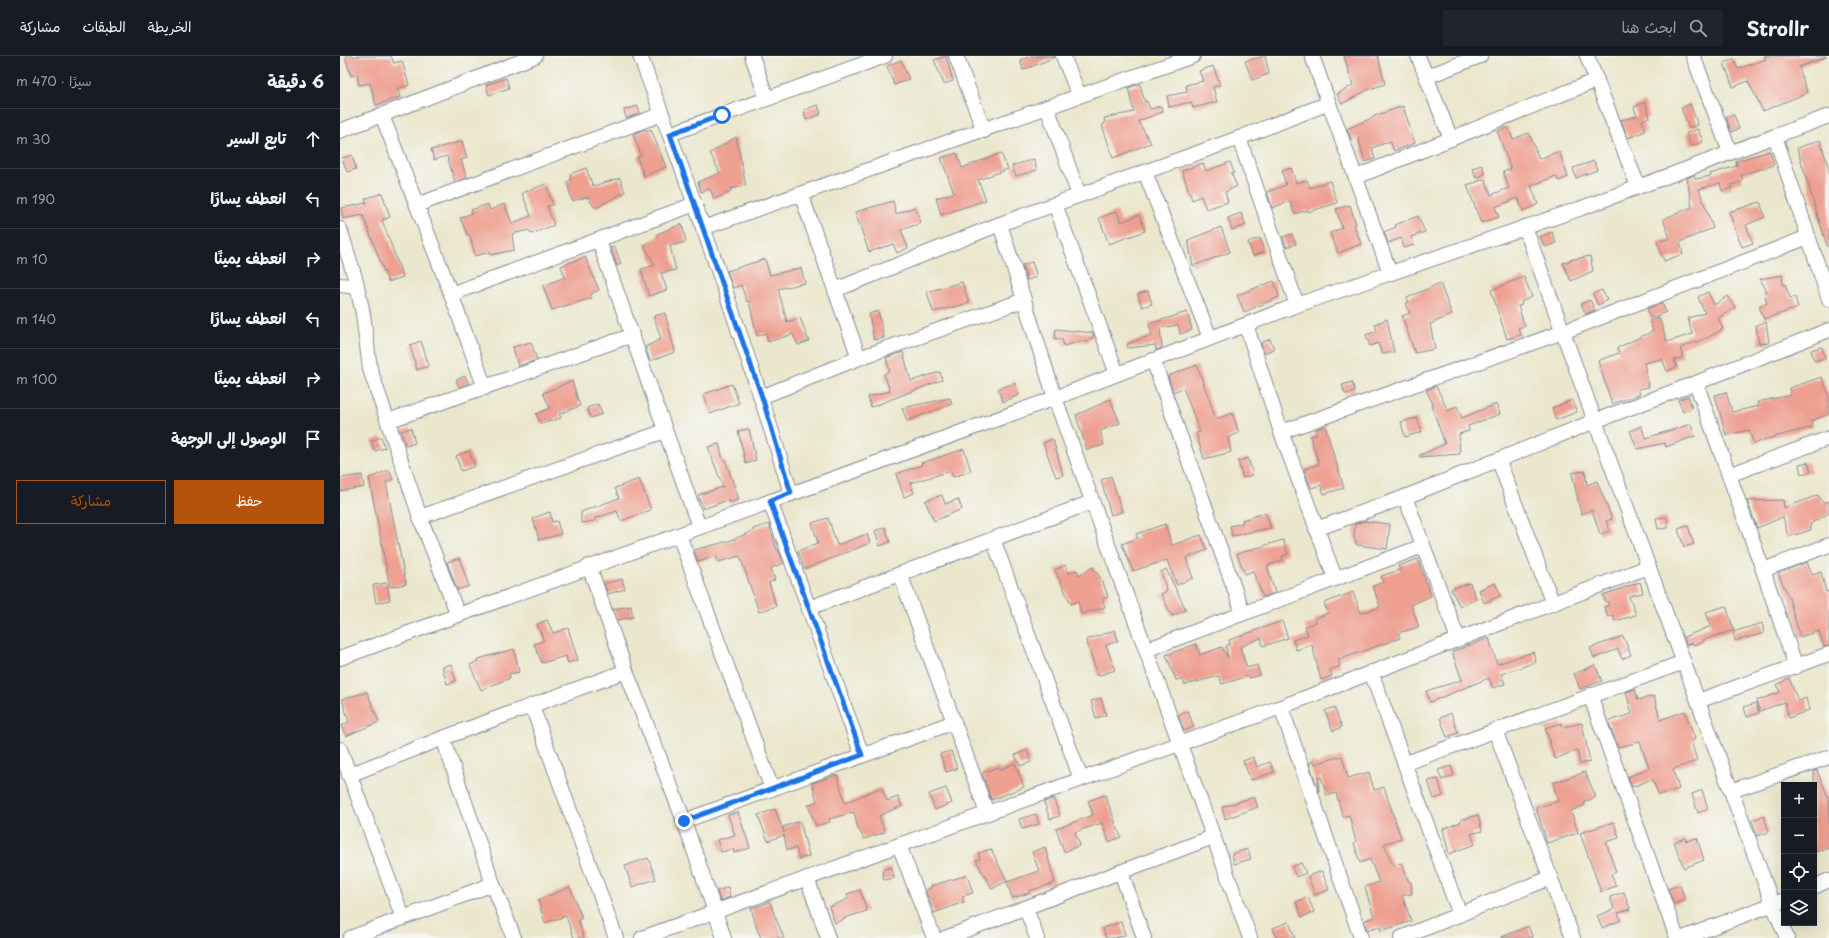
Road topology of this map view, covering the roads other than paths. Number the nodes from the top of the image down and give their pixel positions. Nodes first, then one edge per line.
1 (640, 56) edge
2 (752, 56) edge
3 (885, 56) edge
4 (956, 56) edge
5 (1063, 56) edge
6 (1193, 56) edge
7 (1312, 56) edge
8 (1418, 56) edge
9 (1480, 56) edge
10 (1587, 56) edge
11 (530, 57) edge
12 (1695, 57) edge
13 (1169, 60) edge
14 (856, 61) edge
15 (1426, 76) junction
16 (1597, 80) junction
17 (1079, 95) junction
18 (767, 99) junction
19 (1329, 102) junction
20 (1048, 107) junction
21 (662, 114) junction
22 (382, 115) junction
23 (1829, 116) edge
24 (340, 131) edge
25 (984, 131) junction
26 (670, 134) junction
27 (1775, 136) junction
28 (1239, 138) junction
29 (1451, 140) junction
30 (1730, 152) junction
31 (1145, 172) junction
32 (1356, 176) junction
33 (1638, 186) junction
34 (801, 194) junction
35 (1079, 195) junction
36 (695, 204) junction
37 (1055, 204) junction
38 (417, 205) junction
39 (1000, 224) junction
40 (1525, 227) junction
41 (703, 228) junction
42 (340, 229) edge
43 (1808, 237) junction
44 (599, 241) junction
45 (1390, 274) junction
46 (340, 285) edge
47 (357, 287) junction
48 (835, 290) junction
49 (451, 294) junction
50 (1829, 299) edge
51 (1024, 300) junction
52 (1297, 305) junction
53 (1246, 325) junction
54 (1829, 330) edge
55 (1564, 332) junction
56 (633, 335) junction
57 (1210, 338) junction
58 (859, 358) junction
59 (1153, 360) junction
60 (1117, 374) junction
61 (1696, 383) junction
62 (485, 388) junction
63 (762, 397) junction
64 (1055, 398) junction
65 (388, 421) junction
66 (1594, 421) junction
67 (665, 431) junction
68 (1281, 432) junction
69 (1829, 438) edge
70 (1499, 461) junction
71 (1729, 475) junction
72 (791, 493) junction
73 (1405, 497) junction
74 (770, 501) junction
75 (1092, 502) junction
76 (420, 517) junction
77 (699, 527) junction
78 (1316, 529) junction
79 (679, 535) junction
80 (993, 539) junction
81 (1829, 545) edge
82 (1423, 546) junction
83 (589, 566) junction
84 (1648, 567) junction
85 (1763, 570) junction
86 (900, 574) junction
87 (1335, 578) junction
88 (1553, 604) junction
89 (809, 608) junction
90 (1242, 613) junction
91 (458, 615) junction
92 (1458, 639) junction
93 (1146, 650) junction
94 (1828, 656) edge
95 (340, 658) edge
96 (1684, 662) junction
97 (1796, 667) junction
98 (626, 671) junction
99 (1372, 672) junction
100 (1590, 695) junction
101 (1698, 702) junction
102 (532, 706) junction
103 (1281, 707) junction
104 (954, 722) junction
105 (1495, 730) junction
106 (443, 738) junction
107 (1179, 744) junction
108 (340, 749) edge
109 (862, 755) junction
110 (1829, 757) edge
111 (1406, 763) junction
112 (348, 775) junction
113 (1081, 779) junction
114 (772, 789) junction
115 (1731, 791) junction
116 (987, 813) junction
117 (684, 821) junction
118 (1213, 837) junction
119 (900, 845) junction
120 (1121, 872) junction
121 (807, 878) junction
122 (1550, 878) junction
123 (1829, 880) edge
124 (492, 884) junction
125 (1817, 886) edge
126 (1778, 902) edge
127 (1026, 908) junction
128 (715, 912) junction
129 (1460, 915) junction
130 (403, 918) junction
131 (350, 938) edge
132 (514, 938) edge
133 (616, 938) edge
134 (642, 938) edge
135 (724, 938) edge
136 (828, 938) edge
137 (934, 938) edge
138 (945, 938) edge
139 (1037, 938) edge
140 (1144, 938) edge
141 (1250, 938) edge
142 (1361, 938) edge
143 (1401, 938) edge
144 (1573, 938) edge
145 (1677, 938) edge
146 (1683, 938) edge
147 (1787, 938) edge

1 - 21 street
2 - 18 street
3 - 14 street
4 - 25 street
5 - 17 street
6 - 13 street
7 - 19 street
8 - 15 street
9 - 15 street
10 - 16 street
11 - 22 street
12 - 30 street
13 - 17 street
14 - 18 street
15 - 29 street
16 - 29 street
16 - 33 street
17 - 20 street
18 - 26 street
19 - 28 street
19 - 32 street
20 - 25 street
20 - 35 street
21 - 26 street
21 - 38 street
22 - 24 street
22 - 38 street
23 - 27 street
25 - 34 street
26 - 36 street
27 - 30 street
27 - 43 street
28 - 31 street
28 - 52 street
29 - 32 street
30 - 33 street
31 - 35 street
31 - 57 street
32 - 45 street
33 - 40 street
34 - 41 street
34 - 48 street
35 - 37 street
36 - 41 street
36 - 44 street
37 - 39 street
37 - 60 street
38 - 49 street
39 - 48 street
39 - 51 street
40 - 45 street
40 - 55 street
41 - 63 street
42 - 47 street
43 - 50 street
43 - 55 street
44 - 49 street
44 - 56 street
45 - 52 street
46 - 47 street
47 - 65 street
48 - 58 street
49 - 62 street
51 - 58 street
51 - 64 street
52 - 53 street
53 - 57 street
53 - 68 street
54 - 61 street
55 - 66 street
55 - 68 street
56 - 62 street
56 - 67 street
57 - 59 street
58 - 63 street
59 - 60 street
59 - 90 street
60 - 64 street
61 - 66 street
61 - 71 street
62 - 65 street
63 - 72 street
64 - 72 street
64 - 75 street
65 - 76 street
66 - 70 street
66 - 84 street
67 - 76 street
67 - 77 street
68 - 78 street
69 - 71 street
70 - 73 street
70 - 88 street
71 - 85 street
72 - 74 street
73 - 78 street
73 - 82 street
74 - 77 street
74 - 89 street
75 - 80 street
75 - 93 street
76 - 91 street
77 - 79 street
78 - 87 street
79 - 83 street
79 - 114 street
80 - 86 street
80 - 113 street
81 - 85 street
82 - 87 street
82 - 92 street
83 - 91 street
83 - 98 street
84 - 88 street
84 - 96 street
85 - 97 street
86 - 89 street
86 - 104 street
87 - 90 street
88 - 92 street
89 - 109 street
90 - 93 street
91 - 95 street
92 - 99 street
93 - 107 street
94 - 97 street
96 - 100 street
96 - 101 street
97 - 101 street
98 - 102 street
98 - 117 street
99 - 103 street
99 - 111 street
100 - 105 street
100 - 145 street
101 - 115 street
102 - 106 street
102 - 133 street
103 - 107 street
103 - 142 street
104 - 109 street
104 - 116 street
105 - 111 street
105 - 122 street
106 - 112 street
106 - 124 street
107 - 113 street
107 - 118 street
108 - 112 street
109 - 114 street
110 - 115 street
111 - 129 street
112 - 130 street
113 - 116 street
114 - 117 street
115 - 126 street
116 - 119 street
117 - 128 street
118 - 120 street
118 - 141 street
119 - 121 street
119 - 137 street
120 - 127 street
120 - 140 street
121 - 128 street
121 - 136 street
122 - 129 street
122 - 144 street
123 - 125 street
124 - 130 street
124 - 132 street
126 - 146 street
126 - 147 street
127 - 138 street
127 - 139 street
128 - 134 street
128 - 135 street
129 - 143 street
130 - 131 street

